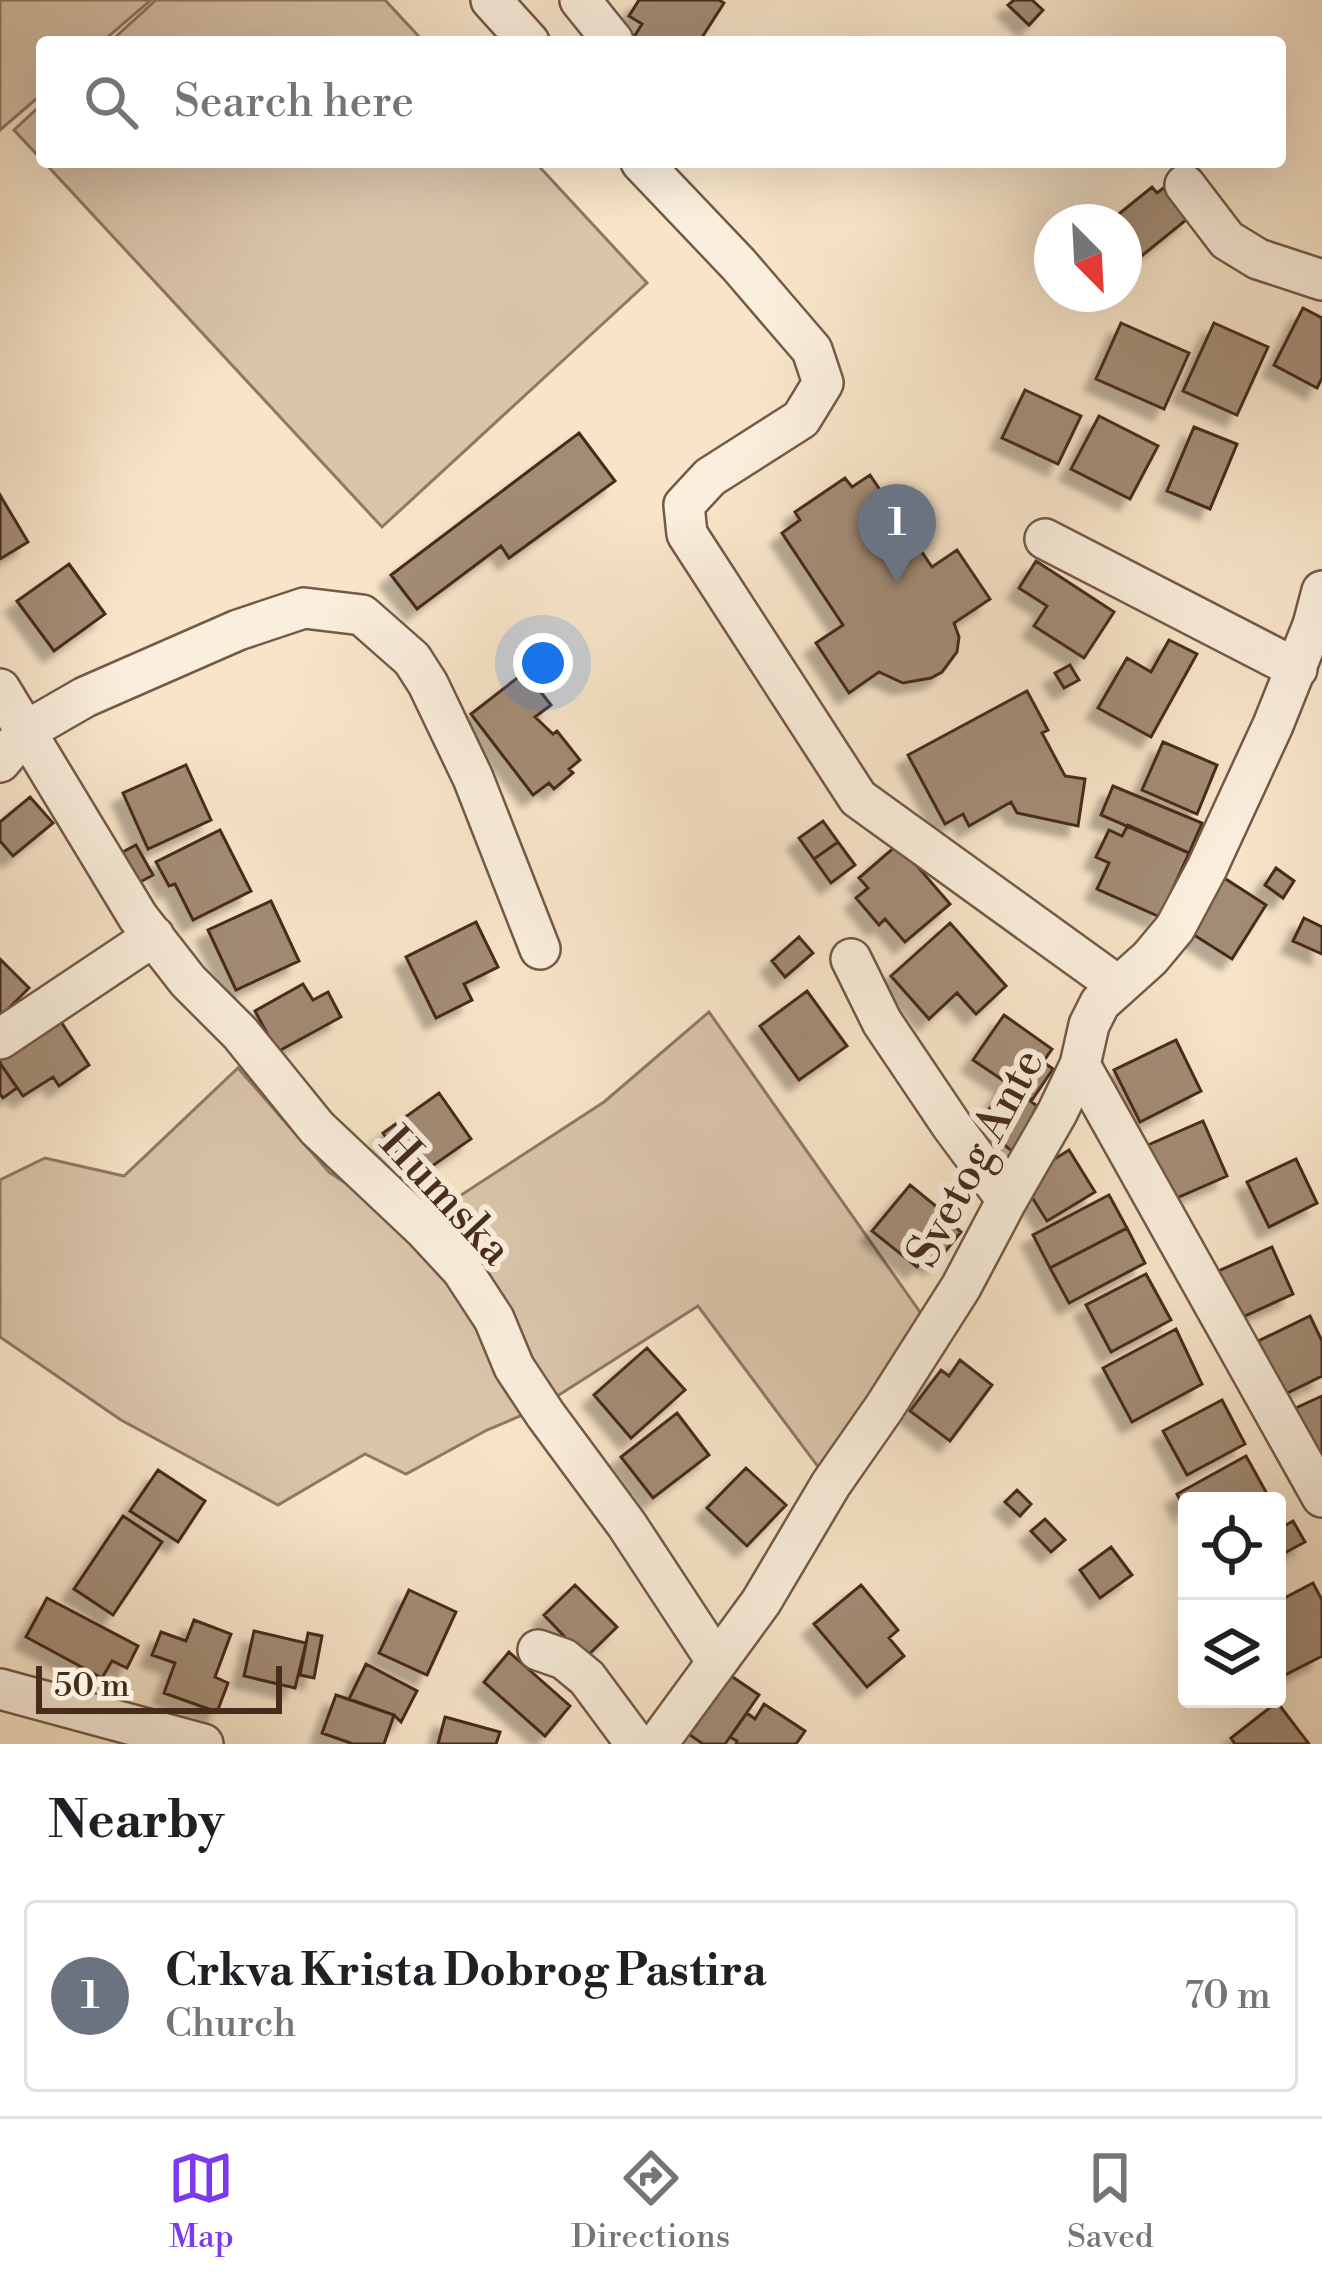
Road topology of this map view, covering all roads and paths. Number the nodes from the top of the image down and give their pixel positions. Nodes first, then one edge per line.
1 (491, 0) edge
2 (580, 0) edge
3 (524, 36) edge
4 (609, 36) edge
5 (647, 168) edge
6 (1185, 185) dead end
7 (1322, 280) edge
8 (1045, 539) dead end
9 (1322, 591) edge
10 (1297, 669) junction
11 (0, 689) edge
12 (26, 730) junction
13 (0, 762) edge
14 (154, 936) junction
15 (540, 949) dead end
16 (851, 959) dead end
17 (1117, 985) junction
18 (0, 1039) edge
19 (1080, 1065) junction
20 (1006, 1200) junction
21 (1322, 1497) edge
22 (538, 1650) dead end
23 (718, 1663) junction
24 (0, 1689) edge
25 (203, 1744) edge
26 (636, 1744) edge
27 (657, 1744) edge

1 - 3 street
2 - 4 street
5 - 17 street
6 - 7 street
8 - 10 street
9 - 10 street, Svetog Ante
10 - 17 street, Svetog Ante
11 - 12 street, Humska
12 - 13 street
12 - 14 street, Humska
12 - 15 street
14 - 18 street
14 - 23 street, Humska
16 - 20 street
17 - 19 street, Svetog Ante
19 - 20 street, Svetog Ante
19 - 21 street
20 - 23 street, Svetog Ante
22 - 26 street
23 - 27 street, Svetog Ante
24 - 25 street

